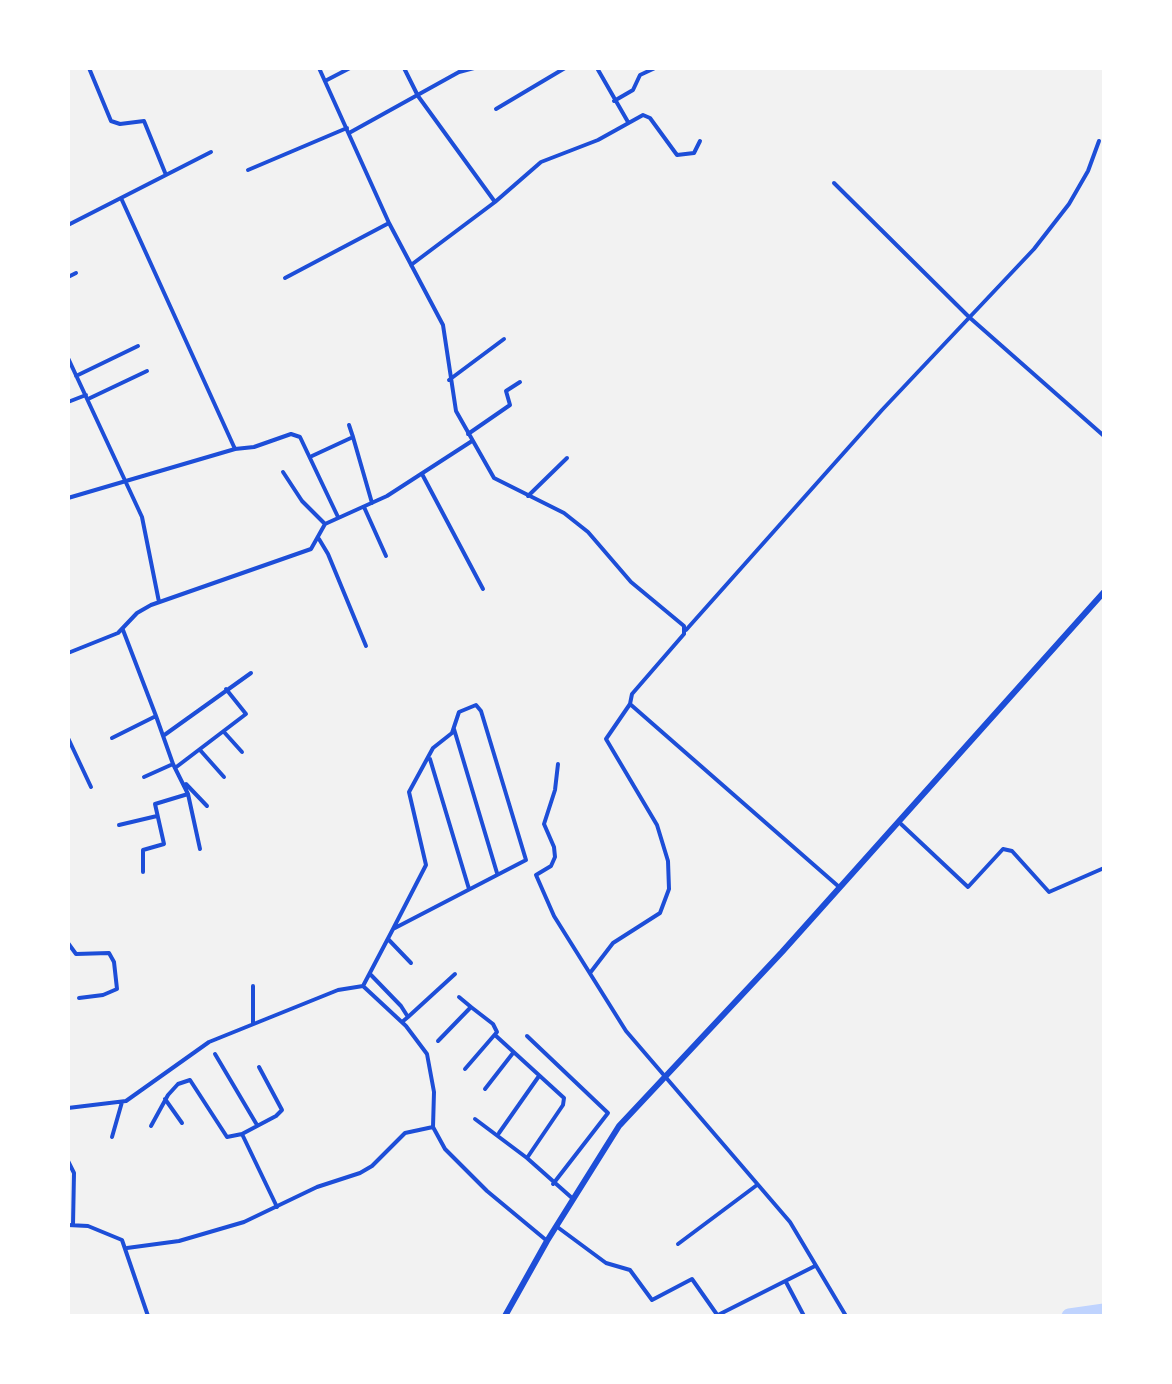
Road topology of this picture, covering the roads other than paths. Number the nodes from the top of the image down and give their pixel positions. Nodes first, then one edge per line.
1 (88, 68) edge
2 (320, 68) edge
3 (350, 68) edge
4 (404, 68) edge
5 (474, 68) edge
6 (565, 68) edge
7 (596, 68) edge
8 (655, 68) edge
9 (457, 70) edge
10 (325, 81) junction
11 (418, 96) junction
12 (613, 101) junction
13 (496, 110) dead end
14 (628, 122) junction
15 (348, 130) junction
16 (700, 141) dead end
17 (1098, 141) dead end
18 (211, 152) dead end
19 (248, 170) dead end
20 (166, 175) junction
21 (834, 183) dead end
22 (121, 198) junction
23 (495, 202) junction
24 (389, 223) junction
25 (68, 225) edge
26 (411, 265) junction
27 (76, 273) dead end
28 (68, 277) edge
29 (285, 278) dead end
30 (968, 317) junction
31 (504, 338) dead end
32 (138, 346) dead end
33 (68, 358) edge
34 (148, 371) dead end
35 (76, 376) junction
36 (449, 380) junction
37 (520, 382) dead end
38 (87, 397) junction
39 (68, 402) edge
40 (349, 424) dead end
41 (468, 434) junction
42 (1104, 436) edge
43 (353, 437) junction
44 (472, 441) junction
45 (235, 449) junction
46 (312, 456) junction
47 (567, 458) dead end
48 (283, 472) dead end
49 (422, 474) junction
50 (127, 483) junction
51 (528, 496) junction
52 (68, 498) edge
53 (372, 503) junction
54 (364, 507) junction
55 (338, 517) junction
56 (325, 524) junction
57 (319, 539) junction
58 (386, 556) dead end
59 (483, 589) dead end
60 (1104, 592) edge
61 (159, 602) junction
62 (123, 630) junction
63 (686, 630) junction
64 (366, 646) dead end
65 (68, 653) edge
66 (251, 673) dead end
67 (226, 690) junction
68 (630, 704) junction
69 (156, 716) junction
70 (454, 728) junction
71 (224, 732) junction
72 (164, 736) junction
73 (68, 738) edge
74 (112, 738) dead end
75 (200, 750) junction
76 (242, 752) dead end
77 (429, 756) junction
78 (558, 764) dead end
79 (174, 766) junction
80 (144, 777) dead end
81 (224, 777) dead end
82 (182, 780) junction
83 (91, 788) dead end
84 (188, 794) junction
85 (208, 806) dead end
86 (157, 816) junction
87 (899, 822) junction
88 (119, 825) dead end
89 (200, 849) dead end
90 (1104, 868) edge
91 (143, 872) dead end
92 (498, 873) junction
93 (469, 888) junction
94 (840, 888) junction
95 (393, 929) junction
96 (388, 939) junction
97 (68, 944) edge
98 (411, 963) dead end
99 (590, 973) junction
100 (371, 974) junction
101 (455, 974) dead end
102 (253, 986) dead end
103 (364, 986) junction
104 (459, 997) dead end
105 (79, 998) dead end
106 (471, 1007) junction
107 (408, 1017) junction
108 (402, 1022) junction
109 (253, 1023) junction
110 (495, 1035) junction
111 (527, 1036) dead end
112 (438, 1041) dead end
113 (513, 1052) junction
114 (215, 1054) dead end
115 (258, 1067) dead end
116 (465, 1069) dead end
117 (539, 1076) junction
118 (664, 1076) junction
119 (485, 1089) dead end
120 (165, 1099) junction
121 (122, 1102) junction
122 (68, 1108) edge
123 (475, 1118) dead end
124 (182, 1123) dead end
125 (257, 1125) junction
126 (150, 1126) dead end
127 (433, 1127) junction
128 (242, 1134) junction
129 (498, 1135) junction
130 (112, 1137) dead end
131 (527, 1158) junction
132 (68, 1161) edge
133 (553, 1184) junction
134 (757, 1185) junction
135 (573, 1199) junction
136 (277, 1207) junction
137 (70, 1225) edge
138 (556, 1226) junction
139 (547, 1241) junction
140 (678, 1244) dead end
141 (127, 1248) junction
142 (815, 1266) junction
143 (786, 1282) junction
144 (148, 1316) edge
145 (505, 1316) edge
146 (718, 1316) edge
147 (804, 1316) edge
148 (846, 1316) edge

1 - 20 street
2 - 10 street
3 - 10 street
4 - 11 street
5 - 9 street
6 - 13 street
7 - 12 street
8 - 12 street
9 - 11 street
10 - 15 street
11 - 15 street
11 - 23 street
12 - 14 street
14 - 16 street
14 - 23 street
15 - 19 street
15 - 24 street
17 - 30 street
18 - 20 street
20 - 22 street
21 - 30 street
22 - 25 street
22 - 45 street
23 - 26 street
24 - 26 street
24 - 29 street
26 - 36 street
27 - 28 street
30 - 42 street
30 - 63 street
31 - 36 street
32 - 35 street
33 - 35 street
34 - 38 street
35 - 38 street
36 - 41 street
37 - 41 street
38 - 39 street
38 - 50 street
40 - 43 street
41 - 44 street
43 - 46 street
43 - 53 street
44 - 49 street
44 - 51 street
45 - 46 street
45 - 50 street
46 - 55 street
47 - 51 street
48 - 56 street
49 - 53 street
49 - 59 street
50 - 52 street
50 - 61 street
51 - 63 street
53 - 54 street
54 - 55 street
54 - 58 street
55 - 56 street
56 - 57 street
57 - 61 street
57 - 64 street
60 - 87 main road
61 - 62 street
62 - 65 street
62 - 69 street
63 - 68 street
66 - 67 street
67 - 71 street
67 - 72 street
68 - 94 street
68 - 99 street
69 - 72 street
69 - 74 street
70 - 77 street
70 - 92 street
70 - 92 street
71 - 75 street
71 - 76 street
72 - 79 street
73 - 83 street
75 - 79 street
75 - 81 street
77 - 93 street
77 - 95 street
78 - 99 street
79 - 80 street
79 - 82 street
82 - 84 street
82 - 85 street
84 - 86 street
84 - 89 street
86 - 88 street
86 - 91 street
87 - 90 street
87 - 94 main road
92 - 93 street
93 - 95 street
94 - 118 main road
95 - 96 street
96 - 98 street
96 - 100 street
97 - 105 street
99 - 118 street
100 - 103 street
100 - 107 street
101 - 107 street
102 - 109 street
103 - 108 street
103 - 109 street
104 - 106 street
106 - 110 street
106 - 112 street
107 - 108 street
108 - 127 street
109 - 121 street
110 - 113 street
110 - 116 street
111 - 133 street
113 - 117 street
113 - 119 street
114 - 125 street
115 - 125 street
117 - 129 street
117 - 131 street
118 - 134 street
118 - 135 main road
120 - 124 street
120 - 126 street
120 - 128 street
121 - 122 street
121 - 130 street
123 - 129 street
125 - 128 street
127 - 136 street
127 - 139 street
128 - 136 street
129 - 131 street
131 - 133 street
132 - 137 street
133 - 135 street
134 - 140 street
134 - 142 street
135 - 138 main road
136 - 141 street
137 - 141 street
138 - 139 main road
138 - 146 street
139 - 145 main road
141 - 144 street
142 - 143 street
142 - 148 street
143 - 146 street
143 - 147 street

